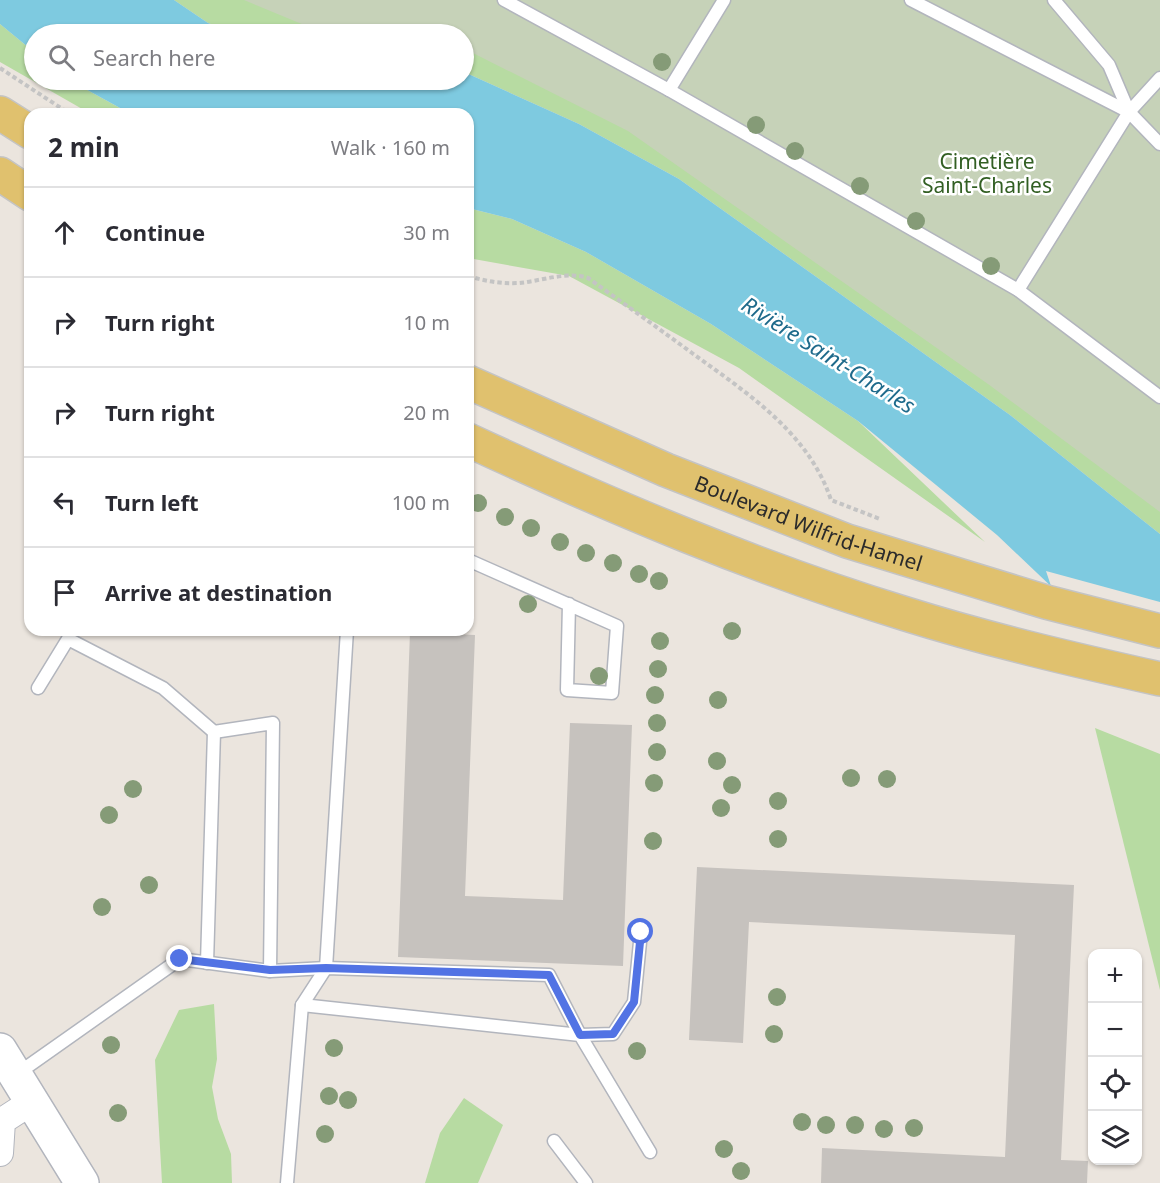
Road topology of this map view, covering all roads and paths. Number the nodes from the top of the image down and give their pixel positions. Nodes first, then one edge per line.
1 (504, 0) edge
2 (724, 0) edge
3 (911, 0) edge
4 (1054, 0) edge
5 (0, 68) edge
6 (1160, 78) edge
7 (24, 84) edge
8 (33, 90) edge
9 (669, 90) junction
10 (60, 108) edge
11 (1130, 112) junction
12 (0, 113) edge
13 (24, 128) edge
14 (1160, 144) edge
15 (0, 174) edge
16 (24, 190) edge
17 (474, 278) edge
18 (1018, 290) junction
19 (474, 385) edge
20 (1160, 397) edge
21 (474, 443) edge
22 (831, 500) dead end
23 (474, 563) edge
24 (568, 604) junction
25 (1160, 632) edge
26 (347, 636) edge
27 (1160, 679) edge
28 (38, 688) dead end
29 (214, 732) junction
30 (641, 932) dead end
31 (207, 963) junction
32 (326, 968) junction
33 (270, 970) junction
34 (302, 1005) junction
35 (580, 1035) junction
36 (8, 1062) edge
37 (33, 1101) junction
38 (554, 1140) dead end
39 (650, 1152) dead end
40 (0, 1153) edge
41 (82, 1183) edge
42 (287, 1183) edge
43 (586, 1183) edge

1 - 9 lane
2 - 9 lane
3 - 11 lane
4 - 11 lane
5 - 7 path
6 - 11 lane
8 - 10 path
9 - 18 lane
11 - 14 lane
11 - 18 lane
12 - 13 main road
15 - 16 main road
17 - 22 path
18 - 20 lane
19 - 25 main road, Boulevard Wilfrid-Hamel
21 - 27 main road
23 - 24 lane
24 - 24 lane
26 - 32 lane
28 - 29 lane
29 - 31 lane
29 - 33 lane
30 - 35 lane
31 - 33 lane
31 - 36 lane
32 - 33 lane
32 - 34 lane
32 - 35 lane
34 - 35 lane
34 - 42 lane
35 - 39 lane
36 - 37 main road
37 - 40 street
37 - 41 main road
38 - 43 lane

